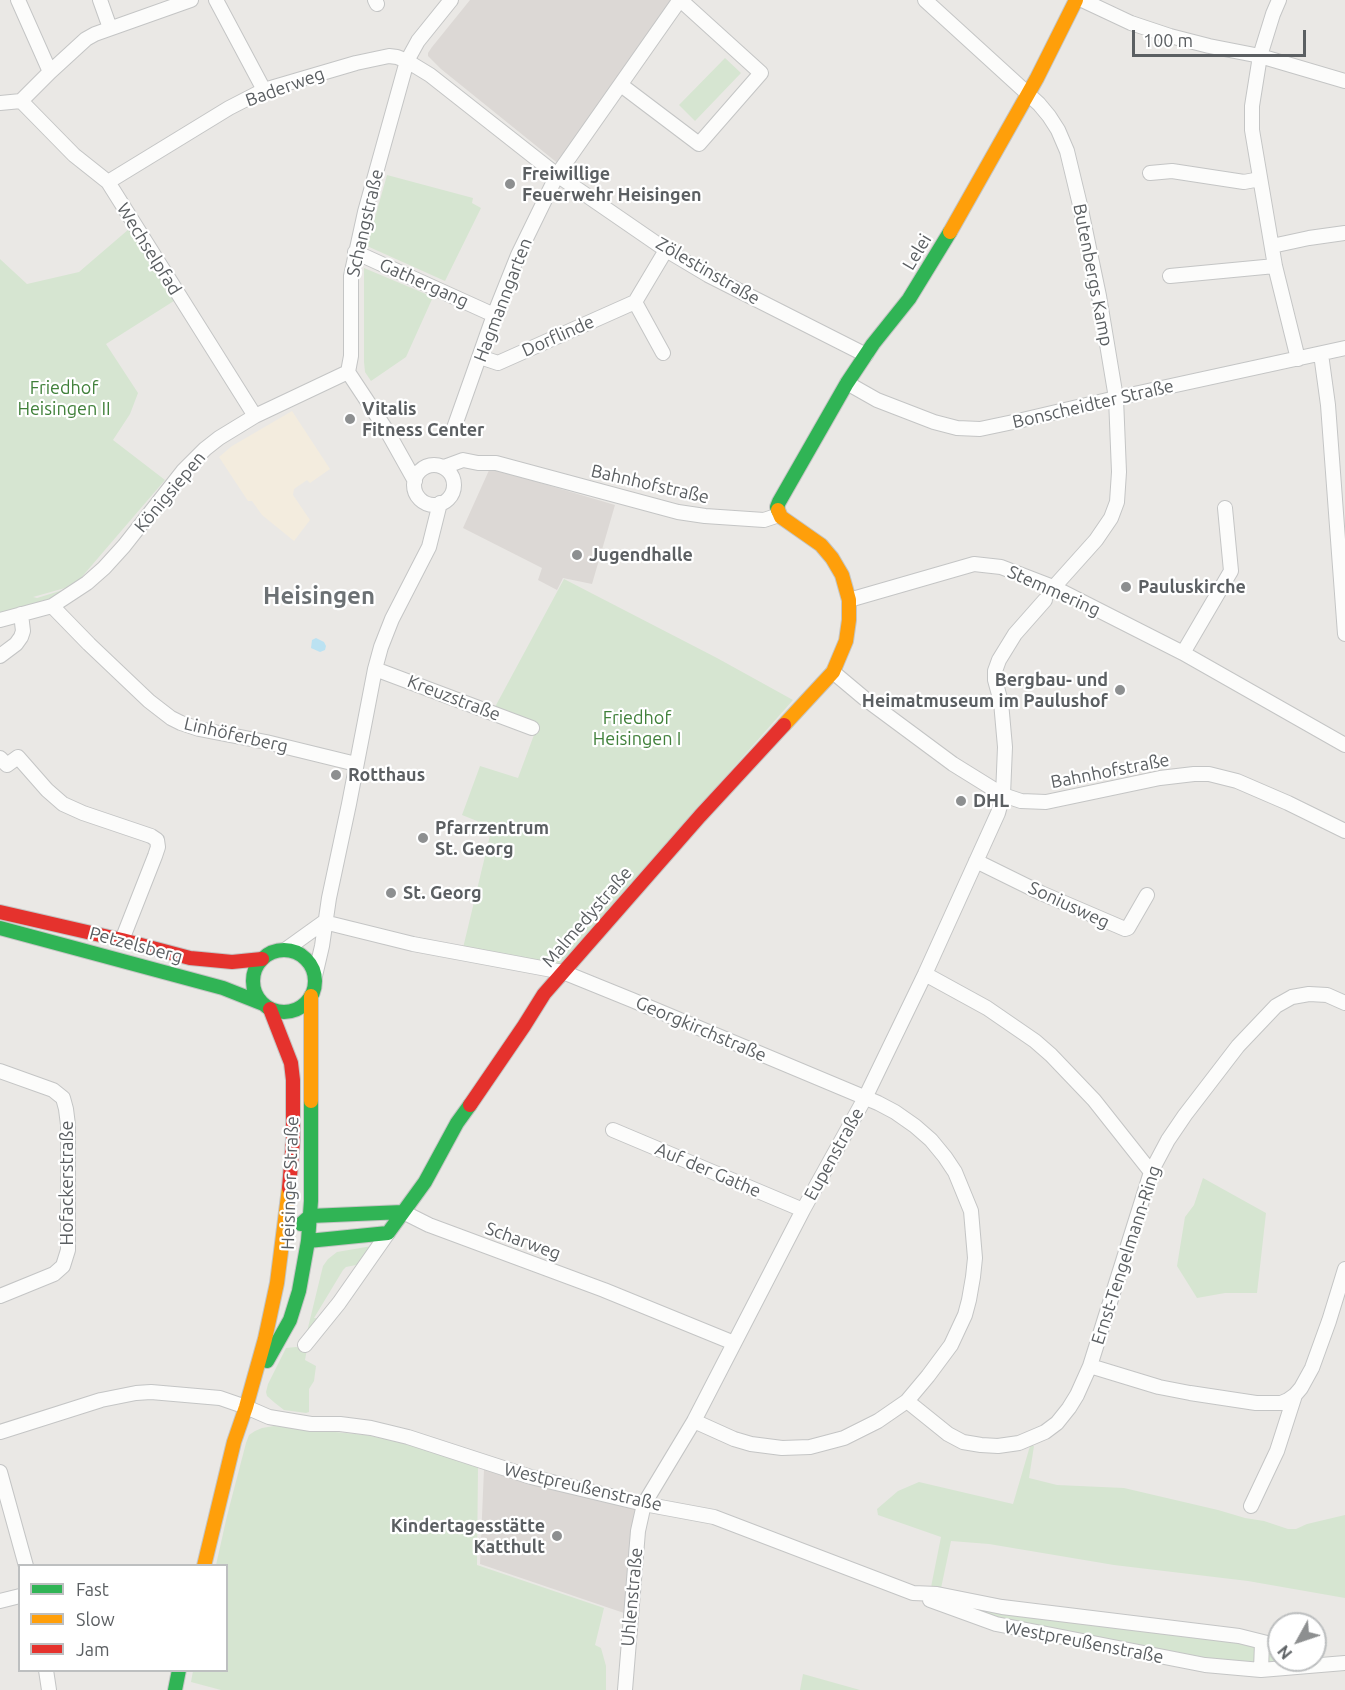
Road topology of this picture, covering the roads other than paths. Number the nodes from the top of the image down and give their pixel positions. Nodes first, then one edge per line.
1 (18, 0) edge
2 (100, 0) edge
3 (191, 0) edge
4 (216, 0) edge
5 (451, 0) edge
6 (925, 0) edge
7 (1076, 0) edge
8 (1082, 0) edge
9 (1279, 0) edge
10 (110, 28) junction
11 (1260, 56) junction
12 (407, 61) junction
13 (50, 72) junction
14 (1345, 81) edge
15 (621, 85) junction
16 (264, 90) junction
17 (1028, 94) junction
18 (21, 101) junction
19 (0, 103) edge
20 (1150, 173) dead end
21 (557, 175) junction
22 (1260, 179) junction
23 (108, 182) junction
24 (1345, 233) edge
25 (1272, 246) junction
26 (666, 249) junction
27 (355, 252) junction
28 (1275, 266) junction
29 (1170, 276) dead end
30 (635, 302) junction
31 (494, 315) junction
32 (1345, 348) edge
33 (663, 353) dead end
34 (1321, 354) junction
35 (866, 355) junction
36 (480, 357) junction
37 (1298, 359) junction
38 (348, 372) junction
39 (847, 383) junction
40 (1116, 398) junction
41 (255, 416) junction
42 (454, 428) dead end
43 (396, 447) junction
44 (478, 463) junction
45 (425, 466) junction
46 (444, 467) junction
47 (415, 481) junction
48 (454, 481) junction
49 (425, 503) junction
50 (440, 503) junction
51 (1225, 508) dead end
52 (778, 514) junction
53 (431, 539) junction
54 (1053, 588) junction
55 (849, 600) junction
56 (1045, 600) dead end
57 (52, 606) junction
58 (21, 614) junction
59 (0, 620) edge
60 (1345, 634) edge
61 (1183, 653) junction
62 (0, 657) edge
63 (375, 669) junction
64 (833, 672) junction
65 (532, 728) dead end
66 (1345, 745) edge
67 (0, 758) edge
68 (356, 764) junction
69 (1003, 795) junction
70 (1345, 831) edge
71 (976, 861) junction
72 (1147, 895) dead end
73 (0, 912) edge
74 (324, 922) junction
75 (0, 928) edge
76 (122, 940) junction
77 (285, 950) junction
78 (262, 959) junction
79 (534, 968) junction
80 (563, 972) junction
81 (925, 974) junction
82 (315, 976) junction
83 (544, 994) junction
84 (311, 996) junction
85 (1345, 1003) edge
86 (266, 1006) junction
87 (0, 1071) edge
88 (865, 1098) junction
89 (613, 1130) dead end
90 (1151, 1172) junction
91 (804, 1210) junction
92 (403, 1212) junction
93 (287, 1213) junction
94 (310, 1216) junction
95 (297, 1227) junction
96 (388, 1233) junction
97 (284, 1238) junction
98 (308, 1241) junction
99 (1345, 1269) edge
100 (0, 1296) edge
101 (734, 1343) junction
102 (305, 1345) dead end
103 (1090, 1366) junction
104 (1295, 1395) junction
105 (907, 1401) junction
106 (246, 1407) junction
107 (694, 1421) junction
108 (0, 1432) edge
109 (0, 1472) edge
110 (644, 1504) junction
111 (1251, 1506) dead end
112 (25, 1564) edge
113 (204, 1564) edge
114 (913, 1593) junction
115 (18, 1596) edge
116 (0, 1601) edge
117 (1262, 1642) junction
118 (1267, 1643) edge
119 (1327, 1663) edge
120 (1345, 1663) edge
121 (1267, 1669) edge
122 (1261, 1670) junction
123 (46, 1672) edge
124 (179, 1672) edge
125 (48, 1690) edge
126 (175, 1690) edge
127 (625, 1690) edge

1 - 13 street
2 - 10 street
3 - 10 street
4 - 16 street
5 - 12 street
6 - 17 street, Butenbergs Kamp
7 - 17 street, Lelei
8 - 11 street
9 - 11 street
10 - 13 street
11 - 14 street
11 - 22 street
12 - 16 street, Baderweg
12 - 21 street, Zölestinstraße
12 - 27 street, Schangstraße
13 - 18 street
15 - 15 street
15 - 21 street
16 - 23 street, Baderweg
17 - 35 street, Lelei
17 - 40 street, Butenbergs Kamp
18 - 19 street
18 - 23 street, Wechselpfad
20 - 22 street
21 - 26 street, Zölestinstraße
21 - 31 street, Hagmanngarten
22 - 25 street
23 - 41 street, Wechselpfad
24 - 25 street
25 - 28 street
26 - 30 street
26 - 35 street, Zölestinstraße
27 - 31 street, Gathergang
27 - 38 street, Schangstraße
28 - 29 street
28 - 37 street
30 - 33 street
30 - 36 street, Dorflinde
31 - 36 street, Hagmanngarten
32 - 34 street, Bonscheidter Straße
34 - 37 street, Bonscheidter Straße
34 - 60 street
35 - 39 street, Lelei
36 - 42 street, Hagmanngarten
37 - 40 street, Bonscheidter Straße
38 - 41 street, Königsiepen
38 - 43 street
39 - 40 street, Bonscheidter Straße
39 - 52 street, Lelei
40 - 54 street, Butenbergs Kamp
41 - 57 street, Königsiepen
43 - 45 street
43 - 47 street
44 - 46 street, Bahnhofstraße
44 - 48 street
44 - 52 street, Bahnhofstraße
45 - 46 street
45 - 47 street
46 - 48 street
47 - 49 street
48 - 50 street
49 - 50 street
49 - 53 street
50 - 53 street
51 - 61 street
52 - 55 street
53 - 63 street
54 - 55 street, Stemmering
54 - 61 street, Stemmering
55 - 64 street
56 - 69 street, Eupenstraße
57 - 58 street, Königsiepen
57 - 68 street, Linhöferberg
58 - 59 street, Königsiepen
58 - 62 street
61 - 66 street, Stemmering
63 - 65 street, Kreuzstraße
63 - 68 street
64 - 69 street, Bahnhofstraße
64 - 80 street, Malmedystraße
67 - 76 street
68 - 74 street
69 - 70 street, Bahnhofstraße
69 - 71 street, Eupenstraße
71 - 72 street, Soniusweg
71 - 81 street, Eupenstraße
73 - 76 street, Petzelsberg
74 - 77 street
74 - 79 street, Georgkirchstraße
74 - 82 street
75 - 86 street, Petzelsberg
76 - 78 street, Petzelsberg
77 - 78 street
77 - 82 street
78 - 86 street, Heisinger Straße
79 - 80 street, Georgkirchstraße
79 - 83 street
80 - 83 street, Malmedystraße
80 - 88 street, Georgkirchstraße
81 - 88 street, Eupenstraße
81 - 90 street
82 - 84 street
83 - 92 street, Malmedystraße
84 - 86 street
84 - 94 street, Heisinger Straße
85 - 90 street, Ernst-Tengelmann-Ring
86 - 93 street, Heisinger Straße
87 - 100 street, Hofackerstraße
88 - 91 street, Eupenstraße
88 - 105 street, Georgkirchstraße
89 - 91 street, Auf der Gathe
90 - 103 street, Ernst-Tengelmann-Ring
91 - 101 street, Eupenstraße
92 - 94 street, Scharweg
92 - 96 street
92 - 101 street, Scharweg
93 - 95 street
93 - 97 street, Heisinger Straße
94 - 95 street
94 - 98 street, Heisinger Straße
95 - 97 street
95 - 98 street
96 - 98 street
96 - 102 street
97 - 106 street, Heisinger Straße
98 - 106 street, Heisinger Straße
99 - 104 street
101 - 107 street, Eupenstraße
103 - 104 street, Ernst-Tengelmann-Ring
103 - 105 street, Ernst-Tengelmann-Ring
104 - 111 street
105 - 107 street, Georgkirchstraße
106 - 108 street, Westpreußenstraße
106 - 110 street, Westpreußenstraße
106 - 113 street, Heisinger Straße
107 - 110 street, Eupenstraße
109 - 112 street
110 - 114 street, Westpreußenstraße
110 - 127 street, Uhlenstraße
114 - 117 street, Westpreußenstraße
114 - 122 street, Westpreußenstraße
115 - 116 street
117 - 118 street, Westpreußenstraße
117 - 122 street
119 - 120 street, Westpreußenstraße
121 - 122 street, Westpreußenstraße
123 - 125 street
124 - 126 street

